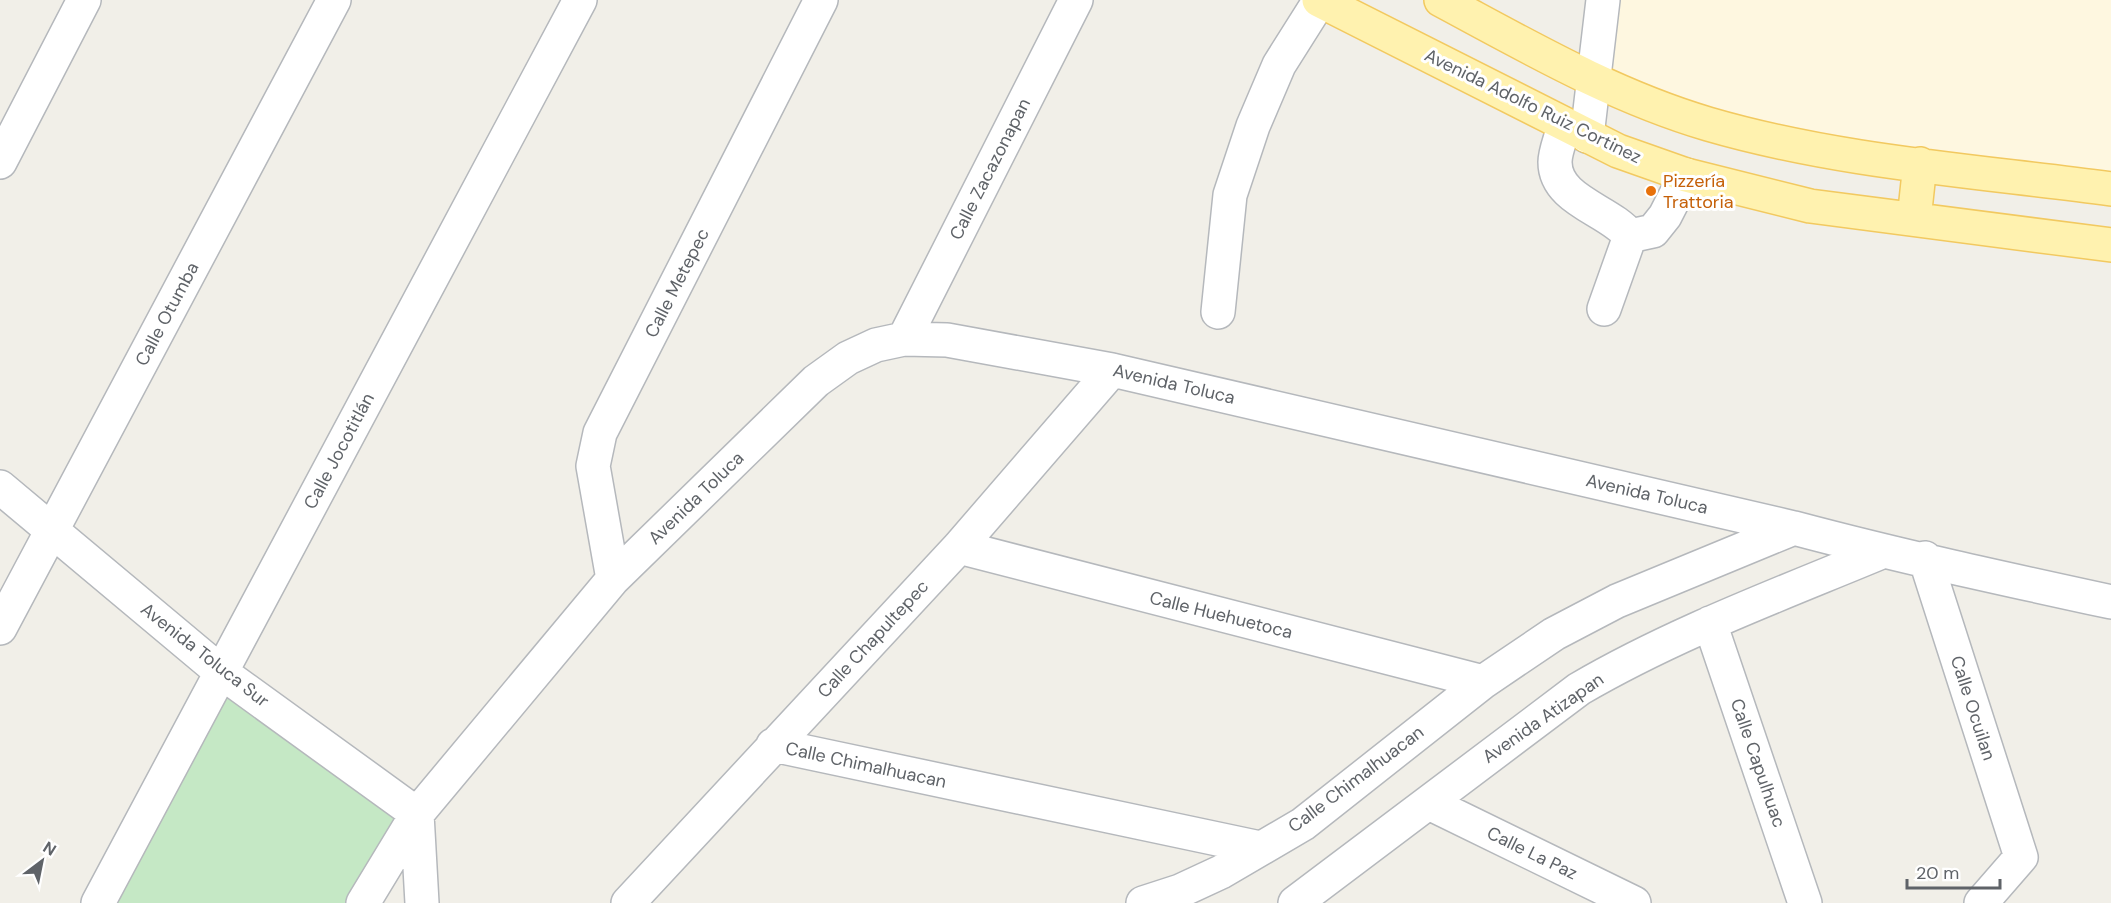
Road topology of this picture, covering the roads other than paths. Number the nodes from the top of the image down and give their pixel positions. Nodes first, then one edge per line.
1 (84, 0) edge
2 (334, 0) edge
3 (580, 0) edge
4 (821, 0) edge
5 (1076, 0) edge
6 (1319, 0) edge
7 (1441, 0) edge
8 (1604, 0) edge
9 (1592, 80) junction
10 (1576, 131) junction
11 (0, 162) edge
12 (1920, 164) junction
13 (1686, 175) junction
14 (2111, 189) edge
15 (1914, 219) junction
16 (1630, 236) junction
17 (2111, 245) edge
18 (1605, 309) dead end
19 (1218, 312) dead end
20 (904, 339) junction
21 (1112, 370) junction
22 (0, 488) edge
23 (1794, 528) junction
24 (51, 531) junction
25 (959, 548) junction
26 (1884, 551) junction
27 (1925, 558) junction
28 (613, 579) junction
29 (2111, 602) edge
30 (1710, 623) junction
31 (0, 628) edge
32 (221, 672) junction
33 (1482, 682) junction
34 (773, 745) junction
35 (1429, 803) junction
36 (417, 814) junction
37 (1260, 848) junction
38 (98, 903) edge
39 (363, 903) edge
40 (422, 903) edge
41 (628, 903) edge
42 (1143, 903) edge
43 (1295, 903) edge
44 (1634, 903) edge
45 (1805, 903) edge
46 (1981, 903) edge

1 - 11 street
2 - 24 street, Calle Otumba
3 - 32 street, Calle Jocotitlán
4 - 28 street, Calle Metepec
5 - 20 street, Calle Zacazonapan
6 - 10 main road, Avenida Adolfo Ruiz Cortinez
6 - 19 street
7 - 9 main road
8 - 9 street
9 - 10 street
9 - 12 main road
10 - 13 main road, Avenida Adolfo Ruiz Cortinez
10 - 16 street
12 - 14 main road
12 - 15 main road
13 - 15 main road, Avenida Adolfo Ruiz Cortinez
13 - 16 street
15 - 17 main road, Avenida Adolfo Ruiz Cortinez
16 - 18 street
20 - 21 street, Avenida Toluca
20 - 28 street, Avenida Toluca
21 - 23 street, Avenida Toluca
21 - 25 street, Calle Chapultepec
22 - 24 street, Avenida Toluca Sur
23 - 26 street, Avenida Toluca
23 - 33 street, Calle Chimalhuacan
24 - 31 street, Calle Otumba
24 - 32 street, Avenida Toluca Sur
25 - 33 street, Calle Huehuetoca
25 - 34 street, Calle Chapultepec
26 - 27 street, Avenida Toluca
26 - 30 street, Avenida Atizapan
27 - 29 street, Avenida Toluca
27 - 46 street, Calle Ocuilan
28 - 36 street, Avenida Toluca
30 - 35 street, Avenida Atizapan
30 - 45 street, Calle Capulhuac
32 - 36 street, Avenida Toluca Sur
32 - 38 street, Calle Jocotitlán
33 - 37 street, Calle Chimalhuacan
34 - 37 street, Calle Chimalhuacan
34 - 41 street, Calle Chapultepec
35 - 43 street, Avenida Atizapan
35 - 44 street, Calle La Paz
36 - 39 street, Avenida Toluca
36 - 40 street
37 - 42 street

